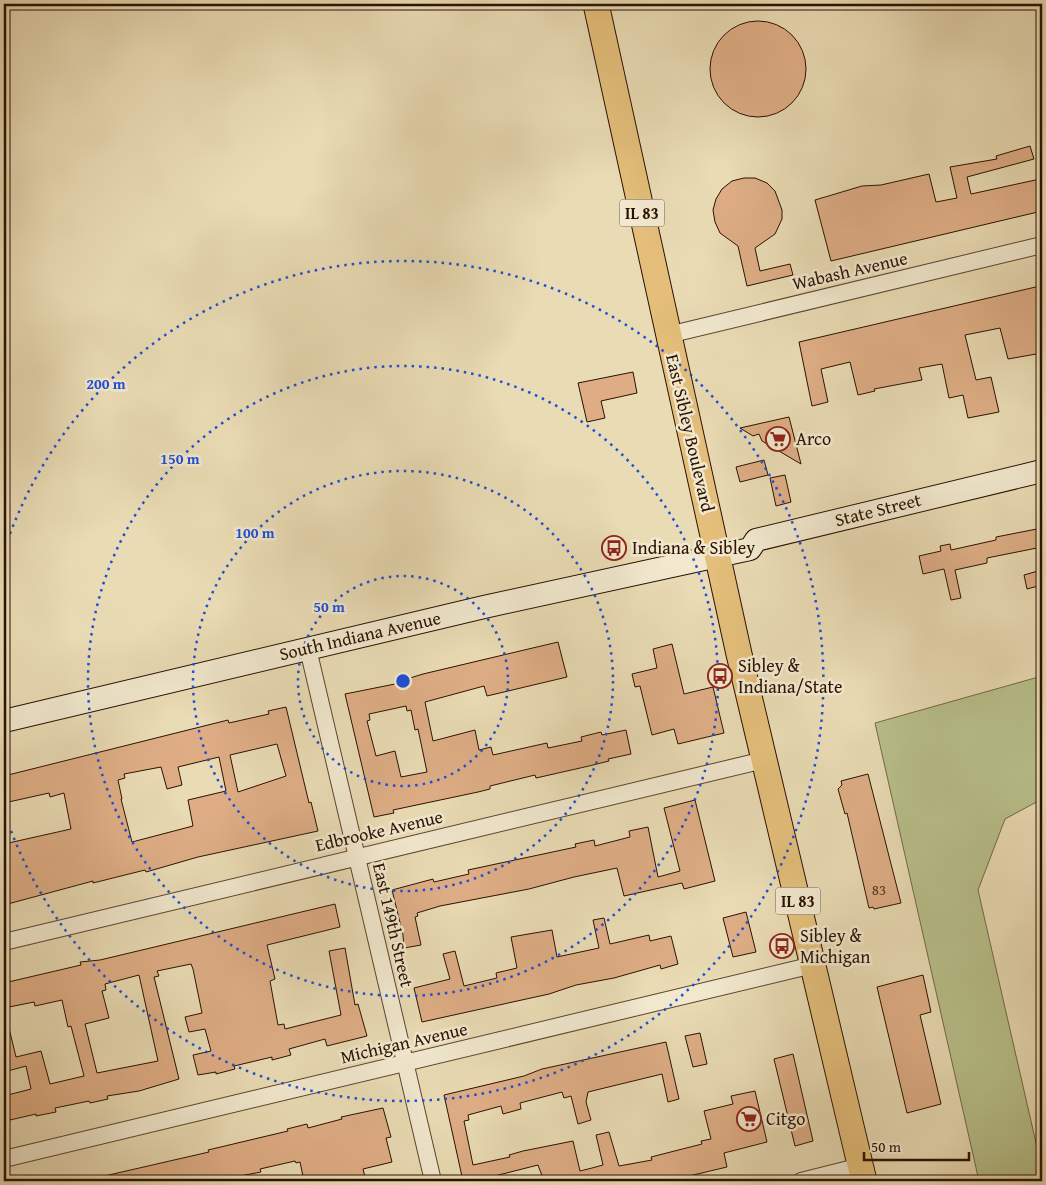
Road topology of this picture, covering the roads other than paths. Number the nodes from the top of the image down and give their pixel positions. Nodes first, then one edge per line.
1 (596, 4) edge
2 (1042, 246) edge
3 (668, 335) junction
4 (1042, 471) edge
5 (1042, 486) edge
6 (754, 552) junction
7 (717, 555) junction
8 (308, 648) junction
9 (4, 721) edge
10 (764, 760) junction
11 (356, 857) junction
12 (4, 942) edge
13 (813, 965) junction
14 (405, 1063) junction
15 (4, 1159) edge
16 (863, 1174) edge
17 (432, 1181) edge
18 (801, 1181) edge

1 - 3 main road, East Sibley Boulevard / IL 83
2 - 3 street, Wabash Avenue
3 - 7 main road, East Sibley Boulevard / IL 83
4 - 6 main road, State Street
5 - 6 main road, State Street
6 - 7 main road, State Street
7 - 8 main road, South Indiana Avenue
7 - 10 main road, East Sibley Boulevard / IL 83
8 - 9 main road, South Indiana Avenue
8 - 11 street, East 149th Street
10 - 11 street, Edbrooke Avenue
10 - 13 main road, East Sibley Boulevard / IL 83
11 - 12 street, Edbrooke Avenue
11 - 14 street, East 149th Street
13 - 14 street, Michigan Avenue
13 - 16 main road, East Sibley Boulevard / IL 83
14 - 15 street, Michigan Avenue
14 - 17 street, East 149th Street
16 - 18 street

